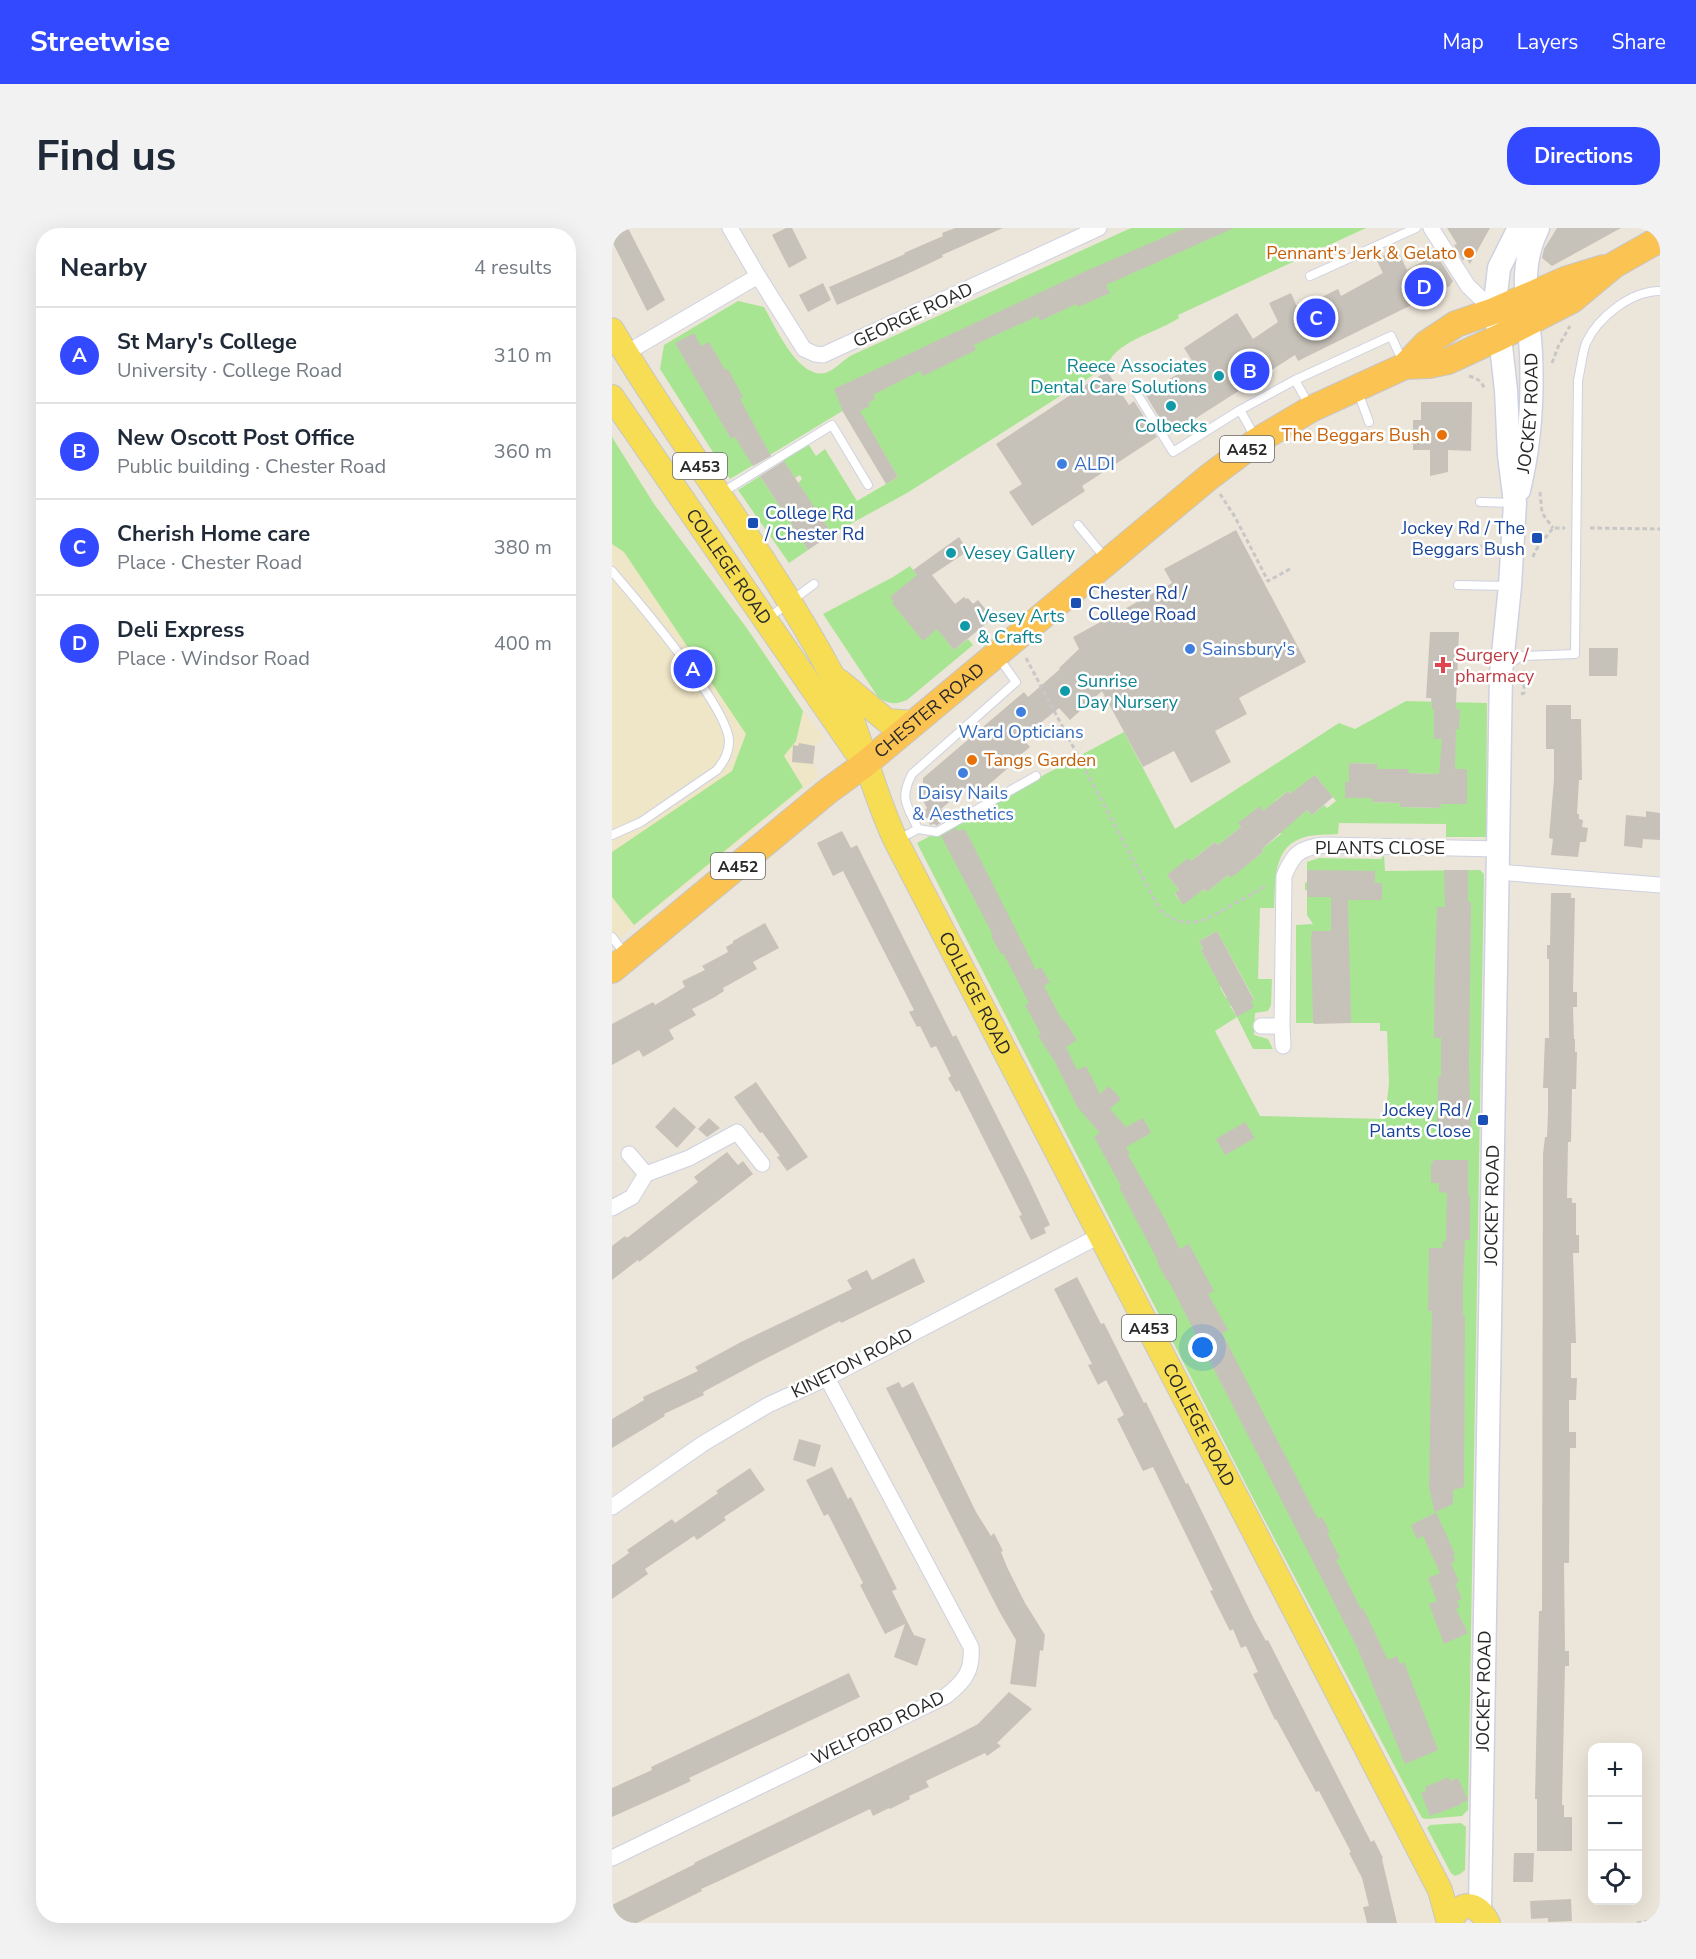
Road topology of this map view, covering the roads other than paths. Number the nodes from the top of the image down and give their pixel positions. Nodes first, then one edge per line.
1 (730, 228) edge
2 (1099, 228) edge
3 (1416, 228) edge
4 (1431, 228) edge
5 (1519, 228) edge
6 (1538, 228) edge
7 (1660, 239) edge
8 (1614, 265) junction
9 (758, 276) junction
10 (1310, 276) dead end
11 (1660, 291) edge
12 (1525, 296) junction
13 (1494, 311) junction
14 (1528, 322) junction
15 (612, 330) edge
16 (1500, 337) junction
17 (626, 353) junction
18 (1405, 366) junction
19 (1295, 380) junction
20 (1132, 387) dead end
21 (1357, 388) junction
22 (612, 397) edge
23 (1311, 409) junction
24 (1240, 410) junction
25 (1369, 422) dead end
26 (1257, 441) junction
27 (868, 485) dead end
28 (719, 495) junction
29 (1480, 502) dead end
30 (1515, 503) junction
31 (1078, 525) dead end
32 (1107, 561) junction
33 (612, 571) edge
34 (615, 578) edge
35 (814, 584) dead end
36 (1458, 585) dead end
37 (1510, 586) junction
38 (790, 602) junction
39 (765, 621) junction
40 (1006, 646) junction
41 (1501, 674) junction
42 (832, 676) junction
43 (914, 723) junction
44 (865, 764) junction
45 (1036, 776) dead end
46 (918, 829) junction
47 (612, 835) edge
48 (896, 841) junction
49 (1497, 849) junction
50 (1497, 872) junction
51 (1660, 885) edge
52 (612, 937) edge
53 (620, 964) edge
54 (1261, 1026) dead end
55 (1282, 1026) junction
56 (1283, 1046) dead end
57 (629, 1154) dead end
58 (762, 1164) dead end
59 (646, 1174) junction
60 (612, 1208) edge
61 (1101, 1235) junction
62 (827, 1378) junction
63 (612, 1507) edge
64 (612, 1858) edge
65 (1440, 1890) junction
66 (1479, 1913) edge
67 (1449, 1923) edge

1 - 9 street, GEORGE ROAD
2 - 9 street, GEORGE ROAD
3 - 10 lane
4 - 13 street
5 - 13 main road, JOCKEY ROAD
6 - 12 main road, JOCKEY ROAD
7 - 8 highway, A452
8 - 12 highway, A452
8 - 14 highway, A452
9 - 17 street
11 - 41 lane
12 - 13 highway, A452
12 - 14 main road, JOCKEY ROAD
13 - 16 main road, JOCKEY ROAD
13 - 18 highway, CHESTER ROAD / A452
14 - 16 highway, A452
14 - 30 main road, JOCKEY ROAD
15 - 17 main road, COLLEGE ROAD / A453
16 - 18 highway, CHESTER ROAD / A452
16 - 30 main road, JOCKEY ROAD
17 - 28 main road, COLLEGE ROAD / A453
18 - 19 lane
18 - 21 highway, CHESTER ROAD / A452
19 - 23 lane
19 - 24 lane
20 - 24 lane
21 - 23 highway, CHESTER ROAD / A452
21 - 25 lane
22 - 39 main road, COLLEGE ROAD / A453
23 - 26 highway, CHESTER ROAD / A452
24 - 26 lane
26 - 32 highway, CHESTER ROAD / A452
27 - 28 lane
28 - 38 main road, COLLEGE ROAD / A453
29 - 30 lane
30 - 37 main road, JOCKEY ROAD
31 - 32 lane
32 - 40 highway, CHESTER ROAD / A452
33 - 34 lane
34 - 47 lane
35 - 38 lane
36 - 37 lane
37 - 41 main road, JOCKEY ROAD
38 - 39 lane
38 - 42 main road, COLLEGE ROAD / A453
39 - 44 main road, COLLEGE ROAD / A453
40 - 43 highway, CHESTER ROAD / A452
40 - 46 lane
41 - 49 main road, JOCKEY ROAD
42 - 43 main road, COLLEGE ROAD
42 - 44 main road, COLLEGE ROAD / A453
43 - 44 highway, CHESTER ROAD / A452
44 - 48 main road, COLLEGE ROAD / A453
44 - 53 highway, CHESTER ROAD / A452
45 - 46 lane
46 - 48 lane
48 - 61 main road, COLLEGE ROAD / A453
49 - 50 main road, JOCKEY ROAD
49 - 55 street, PLANTS CLOSE
50 - 51 street
50 - 66 main road, JOCKEY ROAD
52 - 53 lane
54 - 55 street
55 - 56 street
57 - 59 street
58 - 59 street
59 - 60 street
61 - 62 street, KINETON ROAD
61 - 65 main road, COLLEGE ROAD / A453
62 - 63 street, KINETON ROAD
62 - 64 street, WELFORD ROAD
65 - 66 main road
65 - 67 main road, COLLEGE ROAD / A453
66 - 67 main road

